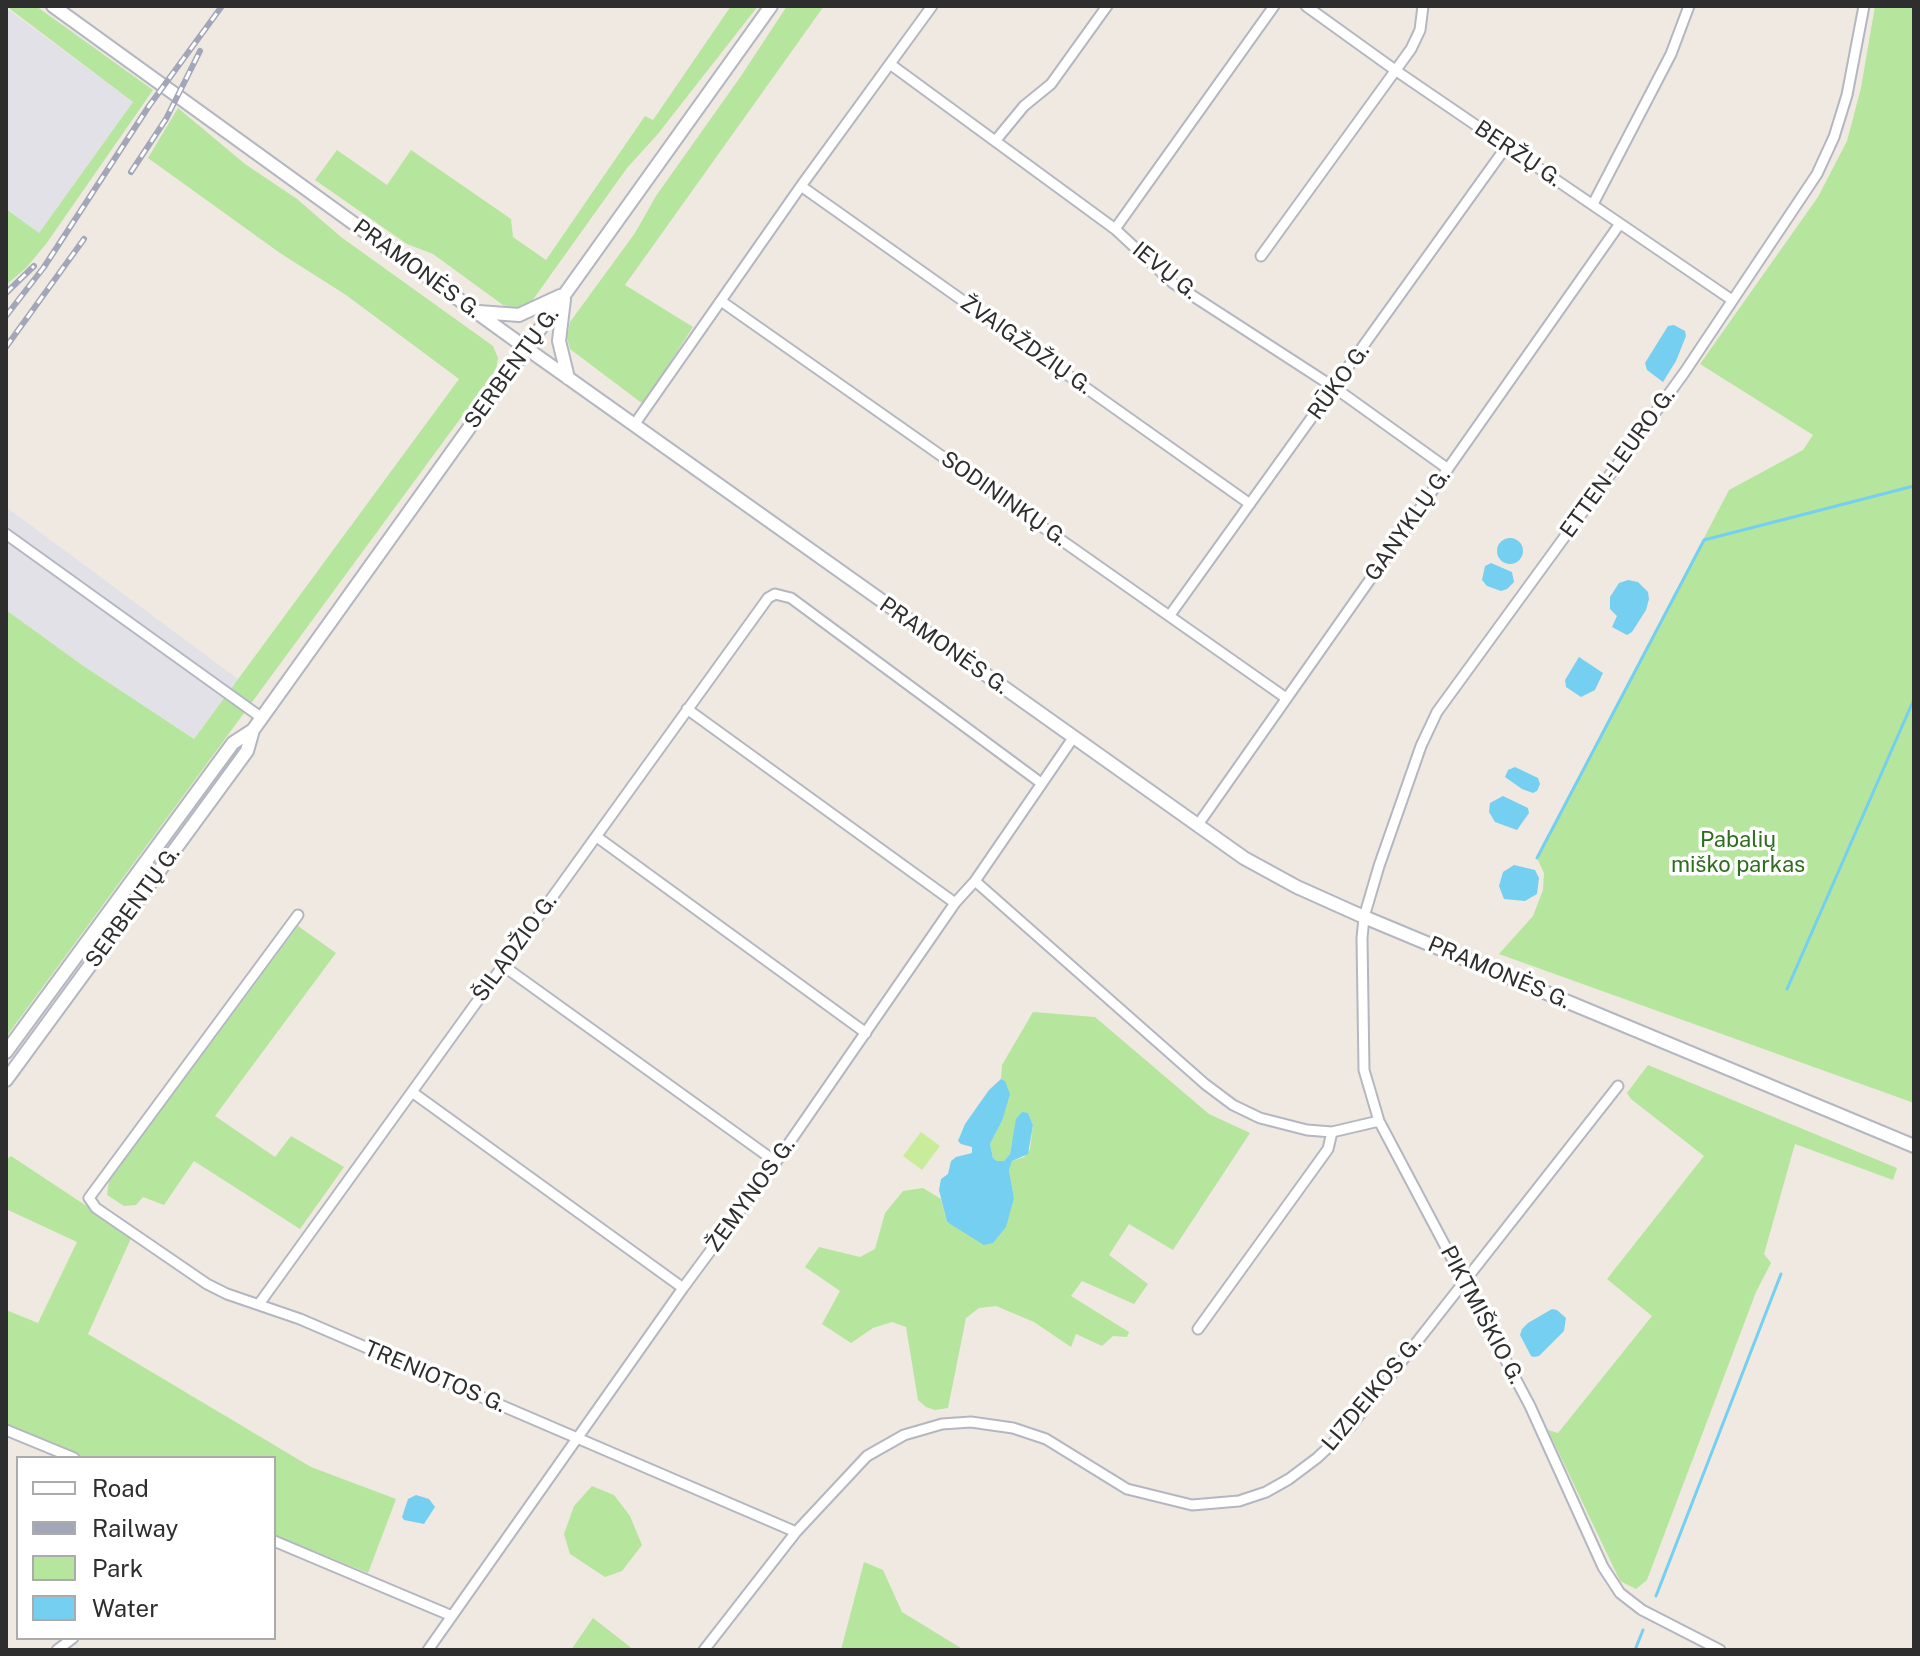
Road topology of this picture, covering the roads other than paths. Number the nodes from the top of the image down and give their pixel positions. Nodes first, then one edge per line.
1 (53, 6) edge
2 (771, 6) edge
3 (932, 6) edge
4 (1107, 6) edge
5 (1274, 6) edge
6 (1306, 6) edge
7 (1423, 6) edge
8 (1689, 6) edge
9 (1864, 6) edge
10 (890, 64) junction
11 (1395, 70) junction
12 (996, 140) junction
13 (1506, 147) junction
14 (801, 186) junction
15 (1593, 204) junction
16 (1619, 225) junction
17 (1115, 229) junction
18 (1261, 256) dead end
19 (564, 294) junction
20 (1732, 300) junction
21 (721, 301) junction
22 (476, 312) junction
23 (526, 348) junction
24 (568, 378) junction
25 (1335, 388) junction
26 (634, 425) junction
27 (1448, 469) junction
28 (1250, 504) junction
29 (6, 534) edge
30 (1170, 615) junction
31 (1286, 698) junction
32 (687, 709) junction
33 (262, 718) junction
34 (253, 730) junction
35 (1073, 738) junction
36 (1041, 783) junction
37 (1197, 826) junction
38 (597, 837) junction
39 (975, 881) junction
40 (955, 903) junction
41 (298, 915) dead end
42 (1364, 917) junction
43 (502, 965) junction
44 (866, 1033) junction
45 (6, 1052) edge
46 (6, 1080) edge
47 (1618, 1086) dead end
48 (412, 1092) junction
49 (1379, 1121) junction
50 (1332, 1132) junction
51 (1914, 1146) edge
52 (776, 1162) junction
53 (1465, 1280) junction
54 (683, 1288) junction
55 (259, 1304) junction
56 (1198, 1329) dead end
57 (6, 1430) edge
58 (578, 1439) junction
59 (69, 1456) edge
60 (796, 1532) junction
61 (276, 1542) edge
62 (452, 1616) junction
63 (428, 1650) edge
64 (704, 1650) edge
65 (1720, 1650) edge

1 - 22 main road, PRAMONĖS G.
2 - 19 main road, SERBENTŲ G.
3 - 10 street
4 - 12 street
5 - 17 street
6 - 11 street, BERŽŲ G.
7 - 11 street
8 - 15 street
9 - 20 street, ETTEN-LEURO G.
10 - 12 street, IEVŲ G.
10 - 14 street
11 - 13 street, BERŽŲ G.
11 - 18 street
12 - 17 street, IEVŲ G.
13 - 15 street, BERŽŲ G.
13 - 25 street, RŪKO G.
14 - 21 street
14 - 28 street, ŽVAIGŽDŽIŲ G.
15 - 16 street, BERŽŲ G.
16 - 20 street, BERŽŲ G.
16 - 27 street, GANYKLŲ G.
17 - 25 street, IEVŲ G.
19 - 22 main road
19 - 23 main road, SERBENTŲ G.
19 - 24 main road
20 - 42 street, ETTEN-LEURO G.
21 - 26 street
21 - 30 street, SODININKŲ G.
22 - 23 main road, PRAMONĖS G.
23 - 24 main road, PRAMONĖS G.
23 - 33 main road, SERBENTŲ G.
24 - 26 main road, PRAMONĖS G.
25 - 27 street, IEVŲ G.
25 - 28 street, RŪKO G.
26 - 35 main road, PRAMONĖS G.
27 - 31 street, GANYKLŲ G.
28 - 30 street, RŪKO G.
29 - 33 street
30 - 31 street, SODININKŲ G.
31 - 37 street, GANYKLŲ G.
32 - 36 street, ŠILADŽIO G.
32 - 38 street, ŠILADŽIO G.
32 - 40 street
33 - 34 main road, SERBENTŲ G.
34 - 45 main road, SERBENTŲ G.
34 - 46 main road, SERBENTŲ G.
35 - 36 street, ŽEMYNOS G.
35 - 37 main road, PRAMONĖS G.
36 - 39 street, ŽEMYNOS G.
37 - 42 main road, PRAMONĖS G.
38 - 43 street, ŠILADŽIO G.
38 - 44 street
39 - 40 street, ŽEMYNOS G.
39 - 50 street
40 - 44 street, ŽEMYNOS G.
41 - 55 street, TRENIOTOS G.
42 - 49 street, PIKTMIŠKIO G.
42 - 51 main road, PRAMONĖS G.
43 - 48 street, ŠILADŽIO G.
43 - 52 street
44 - 52 street, ŽEMYNOS G.
47 - 53 street, LIZDEIKOS G.
48 - 54 street
48 - 55 street, ŠILADŽIO G.
49 - 50 street
49 - 53 street, PIKTMIŠKIO G.
50 - 56 street
52 - 54 street, ŽEMYNOS G.
53 - 60 street, LIZDEIKOS G.
53 - 65 street, PIKTMIŠKIO G.
54 - 58 street, ŽEMYNOS G.
55 - 58 street, TRENIOTOS G.
57 - 59 street
58 - 60 street, TRENIOTOS G.
58 - 62 street, ŽEMYNOS G.
60 - 64 street, LIZDEIKOS G.
61 - 62 street
62 - 63 street, ŽEMYNOS G.

